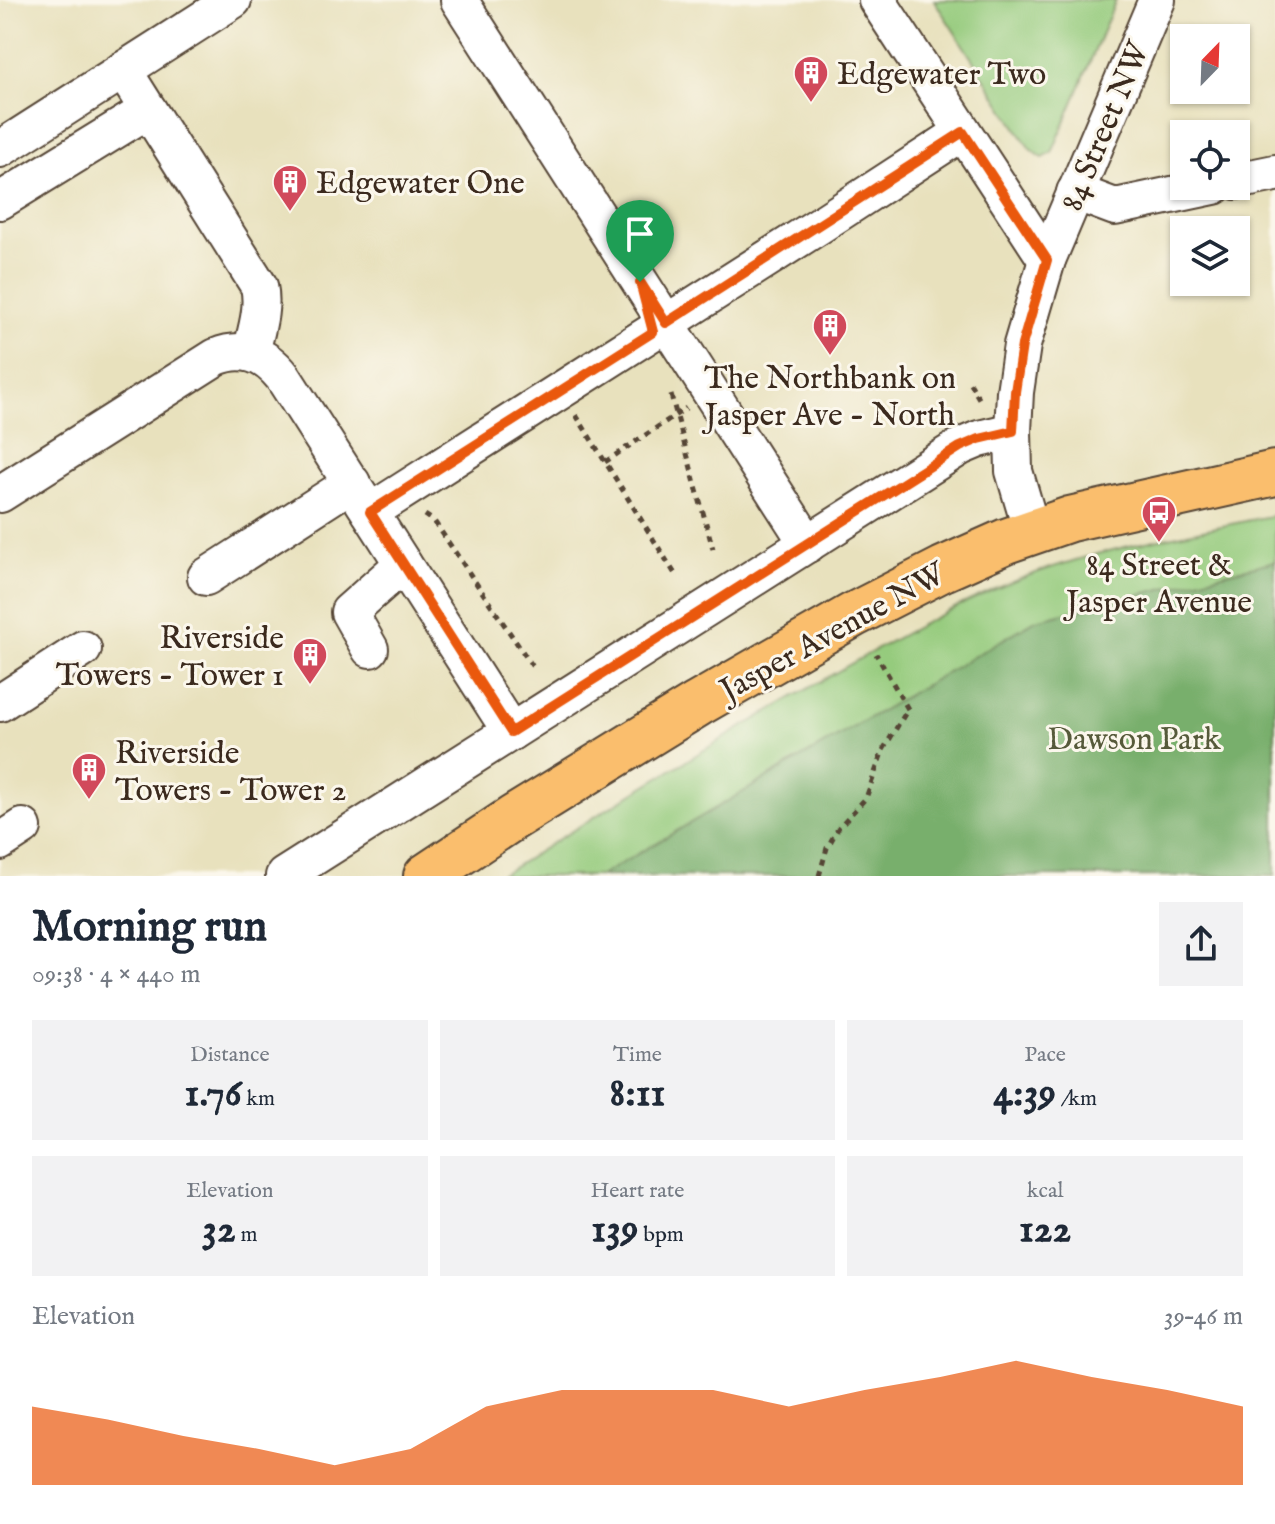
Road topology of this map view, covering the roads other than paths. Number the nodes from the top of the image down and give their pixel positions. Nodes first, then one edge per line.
1 (233, 0) edge
2 (459, 0) edge
3 (877, 0) edge
4 (1157, 0) edge
5 (123, 70) junction
6 (148, 110) junction
7 (963, 132) junction
8 (0, 149) edge
9 (1275, 173) edge
10 (1250, 178) edge
11 (1075, 192) junction
12 (1170, 195) edge
13 (0, 201) edge
14 (1047, 260) junction
15 (666, 323) junction
16 (251, 353) junction
17 (1013, 431) junction
18 (1275, 473) edge
19 (0, 494) edge
20 (361, 498) junction
21 (1032, 532) junction
22 (808, 544) junction
23 (403, 564) junction
24 (206, 577) dead end
25 (83, 649) dead end
26 (370, 649) dead end
27 (0, 703) edge
28 (511, 732) junction
29 (284, 876) edge
30 (426, 876) edge

1 - 5 street
2 - 15 street
3 - 7 street
4 - 11 street, 84 Street NW
5 - 6 street
5 - 8 street
6 - 13 street
6 - 16 street
7 - 14 street
7 - 15 street
9 - 10 street
11 - 12 street
11 - 14 street, 84 Street NW
14 - 17 street, 84 Street NW
15 - 20 street
15 - 22 street
16 - 19 street
16 - 20 street
17 - 21 street, 84 Street NW
17 - 22 street
18 - 21 main road, Jasper Avenue NW
20 - 23 street
20 - 24 street
21 - 30 main road, Jasper Avenue NW
22 - 28 street
23 - 26 street
23 - 28 street
25 - 27 street
28 - 29 street

